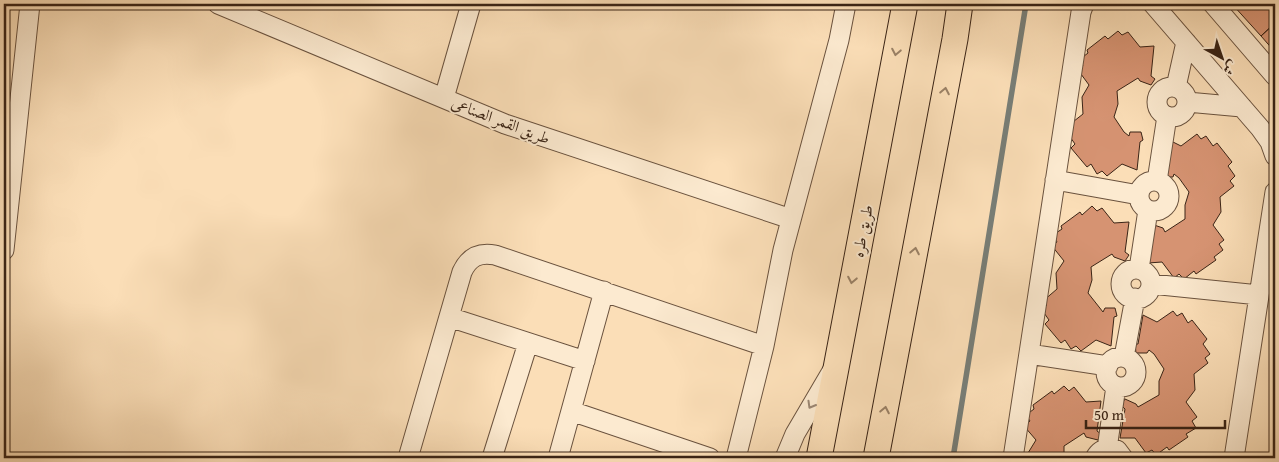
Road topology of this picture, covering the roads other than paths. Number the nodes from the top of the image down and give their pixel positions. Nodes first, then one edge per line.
1 (30, 4) edge
2 (218, 4) edge
3 (471, 4) edge
4 (846, 4) edge
5 (905, 4) edge
6 (960, 4) edge
7 (1084, 4) edge
8 (1153, 4) edge
9 (1213, 4) edge
10 (1186, 42) junction
11 (1275, 76) edge
12 (1181, 95) junction
13 (444, 98) junction
14 (1242, 107) junction
15 (1167, 116) junction
16 (1275, 156) edge
17 (1055, 180) junction
18 (1157, 181) junction
19 (1275, 192) edge
20 (1144, 202) junction
21 (791, 219) junction
22 (4, 250) edge
23 (1145, 276) junction
24 (604, 291) junction
25 (1259, 295) junction
26 (1136, 298) junction
27 (449, 317) junction
28 (528, 343) junction
29 (764, 346) junction
30 (1029, 354) junction
31 (585, 361) junction
32 (1116, 361) junction
33 (836, 363) junction
34 (1116, 386) junction
35 (571, 411) junction
36 (1108, 455) edge
37 (414, 456) edge
38 (492, 458) edge
39 (558, 458) edge
40 (710, 458) edge
41 (736, 458) edge
42 (785, 458) edge
43 (819, 458) edge
44 (876, 458) edge
45 (1014, 458) edge
46 (1234, 458) edge

1 - 22 street
2 - 13 street, طريق القمر الصناعى
3 - 13 street
4 - 21 street
5 -> 33 main road, طريق طره
44 -> 6 main road
7 - 17 street
8 - 10 street
9 - 11 street
10 - 12 street
10 - 14 street
12 - 14 street
12 - 15 street
12 - 15 street
13 - 21 street, طريق القمر الصناعى
14 - 16 street
15 - 18 street
17 - 20 street
17 - 30 street
18 - 20 street
18 - 20 street
19 - 25 street
20 - 23 street
21 - 29 street
23 - 25 street
23 - 26 street
23 - 26 street
24 - 27 street
24 - 29 street
24 - 31 street
25 - 46 street
26 - 32 street
27 - 28 street
27 - 37 street
28 - 31 street
28 - 38 street
29 - 41 street
30 - 32 street
30 - 45 street
31 - 35 street
32 - 34 street
32 - 34 street
33 -> 42 street
33 - 43 main road, طريق طره
34 - 36 street
35 - 39 street
35 - 40 street

